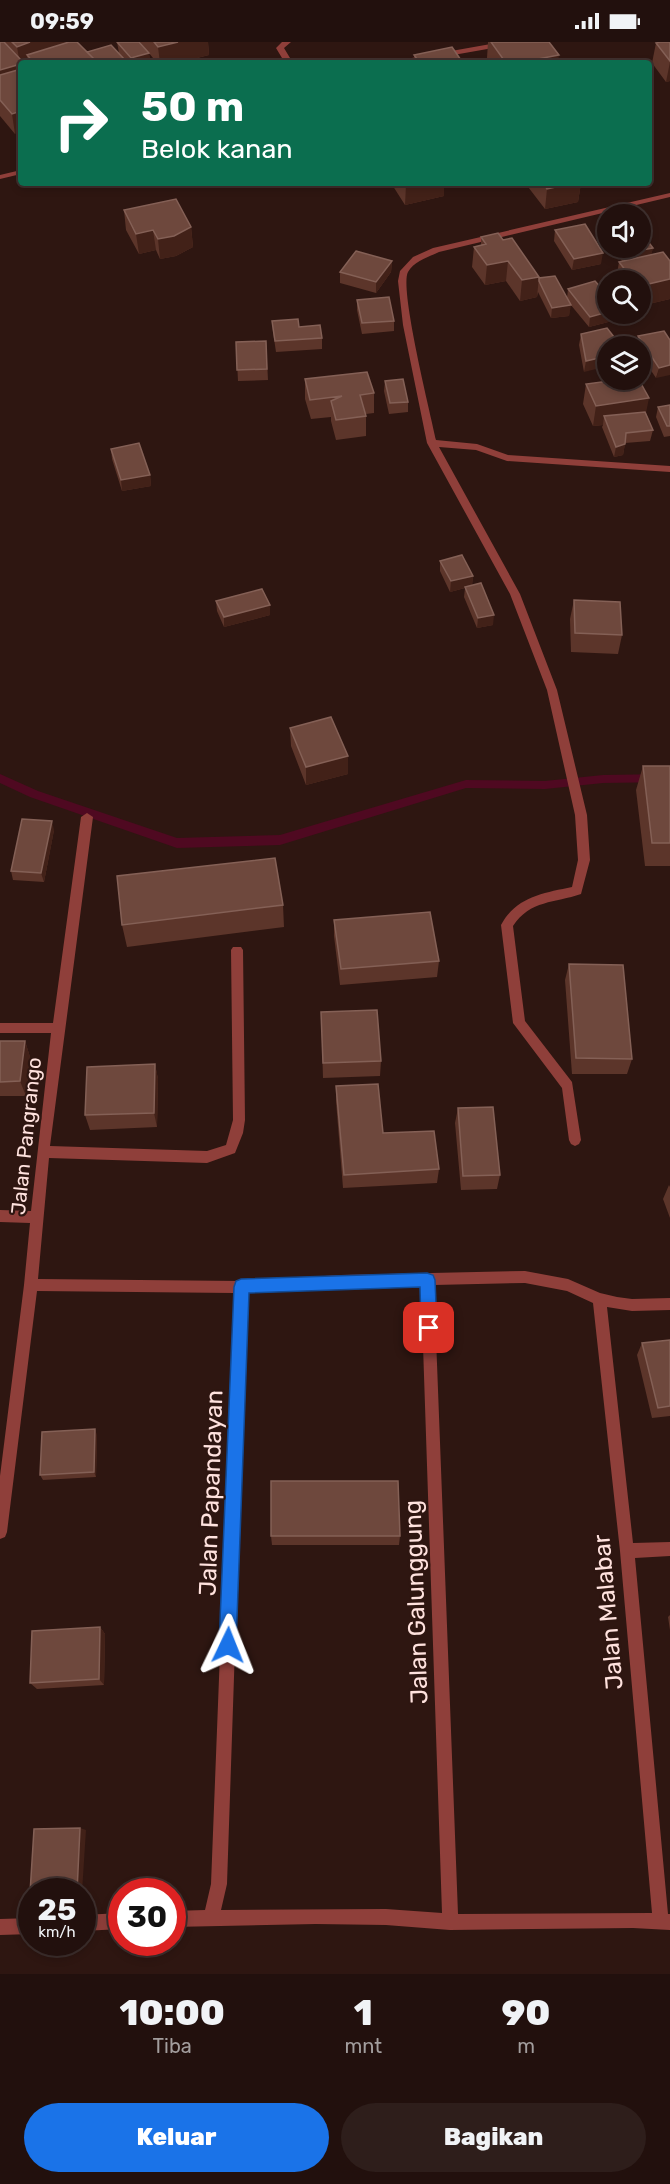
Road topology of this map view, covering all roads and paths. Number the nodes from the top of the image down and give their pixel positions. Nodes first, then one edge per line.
1 (287, 42) edge
2 (514, 42) edge
3 (287, 60) edge
4 (412, 60) edge
5 (18, 173) edge
6 (0, 177) edge
7 (670, 195) edge
8 (432, 443) junction
9 (670, 469) edge
10 (87, 817) dead end
11 (237, 950) dead end
12 (0, 1028) edge
13 (58, 1028) junction
14 (575, 1140) dead end
15 (43, 1152) junction
16 (0, 1216) edge
17 (37, 1217) junction
18 (427, 1280) junction
19 (31, 1285) junction
20 (241, 1287) junction
21 (599, 1299) junction
22 (670, 1304) edge
23 (0, 1532) edge
24 (670, 1549) edge
25 (627, 1551) junction
26 (211, 1917) junction
27 (186, 1918) edge
28 (450, 1922) junction
29 (665, 1922) edge
30 (18, 1926) edge
31 (0, 1927) edge

1 - 3 street
2 - 4 street
5 - 6 street
7 - 8 street
8 - 9 street
8 - 14 street
10 - 13 street, Jalan Pangrango
11 - 15 street
12 - 13 street
13 - 15 street, Jalan Pangrango
15 - 17 street, Jalan Pangrango
16 - 17 street
17 - 19 street, Jalan Pangrango
18 - 20 street
18 - 21 street
18 - 28 street, Jalan Galunggung
19 - 20 street
19 - 23 street, Jalan Pangrango
20 - 26 street, Jalan Papandayan
21 - 22 street
21 - 25 street, Jalan Malabar
24 - 25 street
25 - 29 street, Jalan Malabar
26 - 27 street
26 - 28 street
28 - 29 street
30 - 31 street

